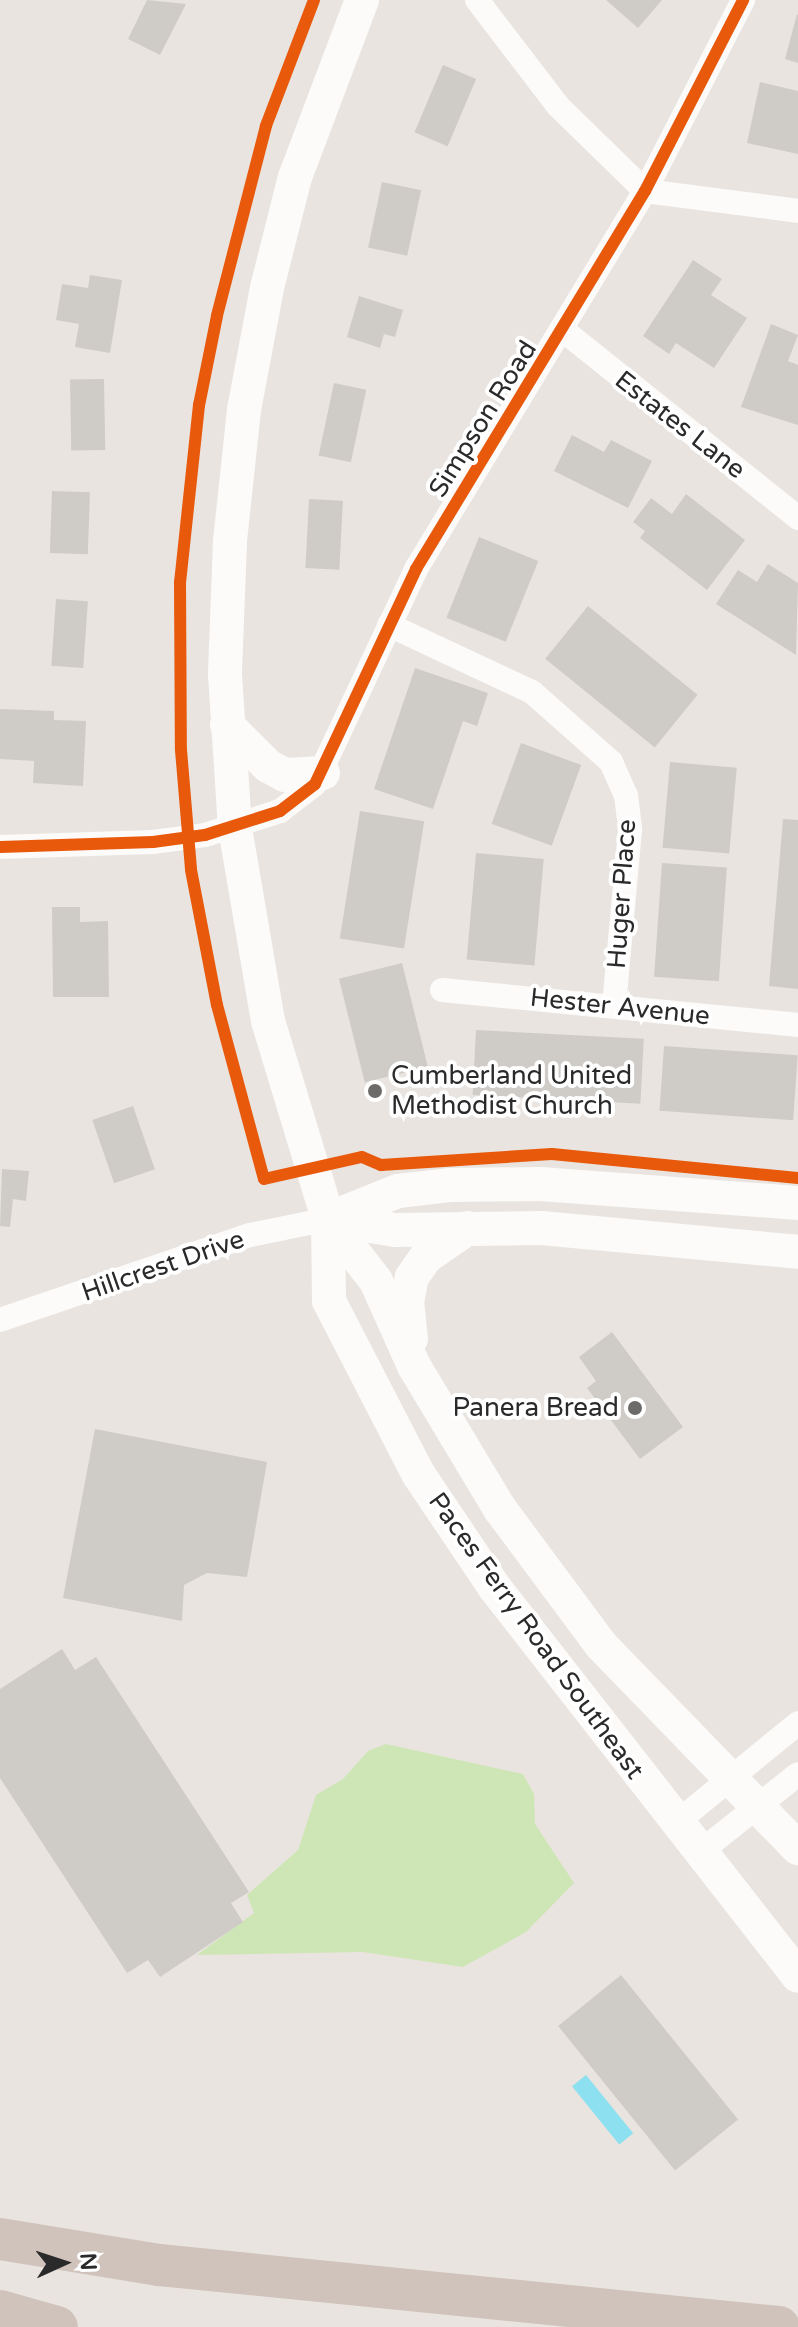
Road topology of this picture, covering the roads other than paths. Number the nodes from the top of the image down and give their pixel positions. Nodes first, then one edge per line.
1 (362, 0) edge
2 (477, 0) edge
3 (743, 0) edge
4 (645, 191) junction
5 (798, 211) edge
6 (564, 331) junction
7 (798, 518) edge
8 (389, 625) junction
9 (227, 725) junction
10 (323, 773) junction
11 (235, 828) junction
12 (0, 847) edge
13 (442, 990) dead end
14 (614, 1006) junction
15 (798, 1025) edge
16 (798, 1203) edge
17 (328, 1219) junction
18 (469, 1228) junction
19 (798, 1252) edge
20 (0, 1320) edge
21 (414, 1366) junction
22 (798, 1723) edge
23 (798, 1774) edge
24 (727, 1778) junction
25 (754, 1805) junction
26 (676, 1823) junction
27 (798, 1848) edge
28 (700, 1852) junction
29 (798, 1976) edge
30 (0, 2239) edge
31 (0, 2311) edge
32 (57, 2327) edge
33 (779, 2327) edge

1 - 9 main road, Paces Ferry Road Southeast
2 - 4 street
3 - 4 street, Simpson Road
4 - 5 street
4 - 6 street, Simpson Road
6 - 7 street, Estates Lane
6 - 8 street, Simpson Road
8 - 10 street, Simpson Road
8 - 14 street, Huger Place
9 - 10 main road
9 - 11 main road, Paces Ferry Road Southeast
10 - 11 street, Simpson Road
11 - 12 street, Simpson Road
11 - 17 main road, Paces Ferry Road Southeast
13 - 14 street, Hester Avenue
14 - 15 street, Hester Avenue
16 - 17 main road
17 - 18 main road
17 - 20 street, Hillcrest Drive
17 - 21 main road, Paces Ferry Road Southeast
17 - 26 main road, Paces Ferry Road Southeast
18 - 19 main road
18 - 21 main road
21 - 24 main road, Paces Ferry Road Southeast
22 - 24 street
23 - 25 street
24 - 25 main road, Paces Ferry Road Southeast
24 - 26 street
25 - 27 main road, Paces Ferry Road Southeast
25 - 28 street
26 - 28 main road, Paces Ferry Road Southeast
28 - 29 main road, Paces Ferry Road Southeast
30 - 33 highway
31 - 32 highway

